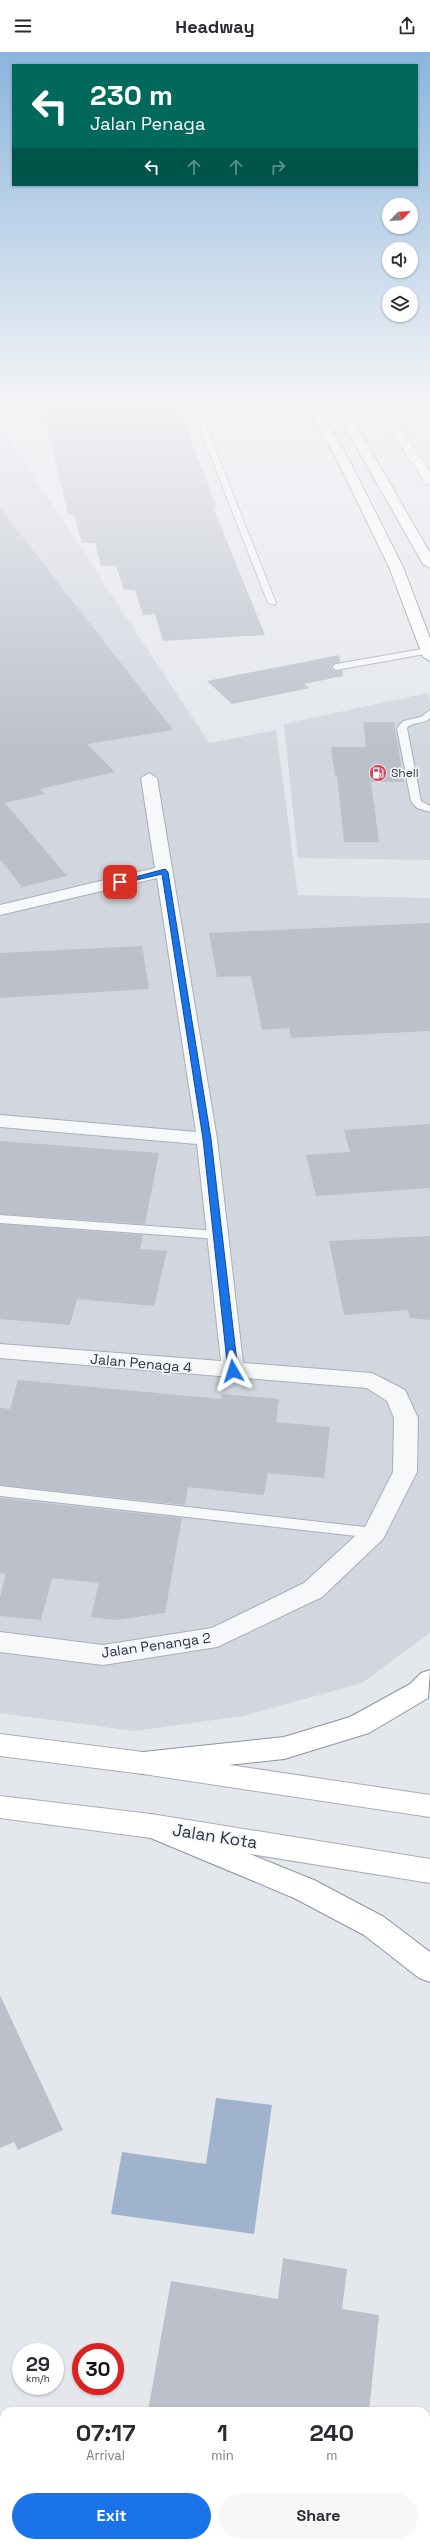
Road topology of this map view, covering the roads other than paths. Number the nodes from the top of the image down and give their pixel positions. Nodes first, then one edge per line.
1 (239, 520) edge
2 (373, 520) edge
3 (405, 520) edge
4 (430, 564) edge
5 (272, 603) dead end
6 (429, 654) edge
7 (336, 667) dead end
8 (430, 713) edge
9 (149, 778) dead end
10 (430, 809) edge
11 (165, 872) junction
12 (0, 910) edge
13 (0, 1121) edge
14 (207, 1139) junction
15 (0, 1219) edge
16 (218, 1235) junction
17 (0, 1350) edge
18 (233, 1371) junction
19 (397, 1396) joint
20 (0, 1490) edge
21 (374, 1533) junction
22 (0, 1642) edge
23 (430, 1680) edge
24 (0, 1745) edge
25 (143, 1763) junction
26 (430, 1806) edge
27 (0, 1807) edge
28 (151, 1826) junction
29 (430, 1871) edge
30 (430, 1969) edge

1 - 5 lane
2 - 6 main road
3 - 4 main road
6 - 7 lane
8 - 10 lane
9 - 11 street
11 - 12 street
11 - 14 street
13 - 14 street
14 - 16 street
15 - 16 lane
16 - 18 street
17 - 18 street, Jalan Penaga 4
18 - 19 street, Jalan Penaga 4
19 - 21 street, Jalan Penanga 2
20 - 21 lane
21 - 22 street, Jalan Penanga 2
23 - 25 main road
24 - 25 main road
25 - 26 main road
27 - 28 main road, Jalan Kota
28 - 29 main road, Jalan Kota
28 - 30 main road

